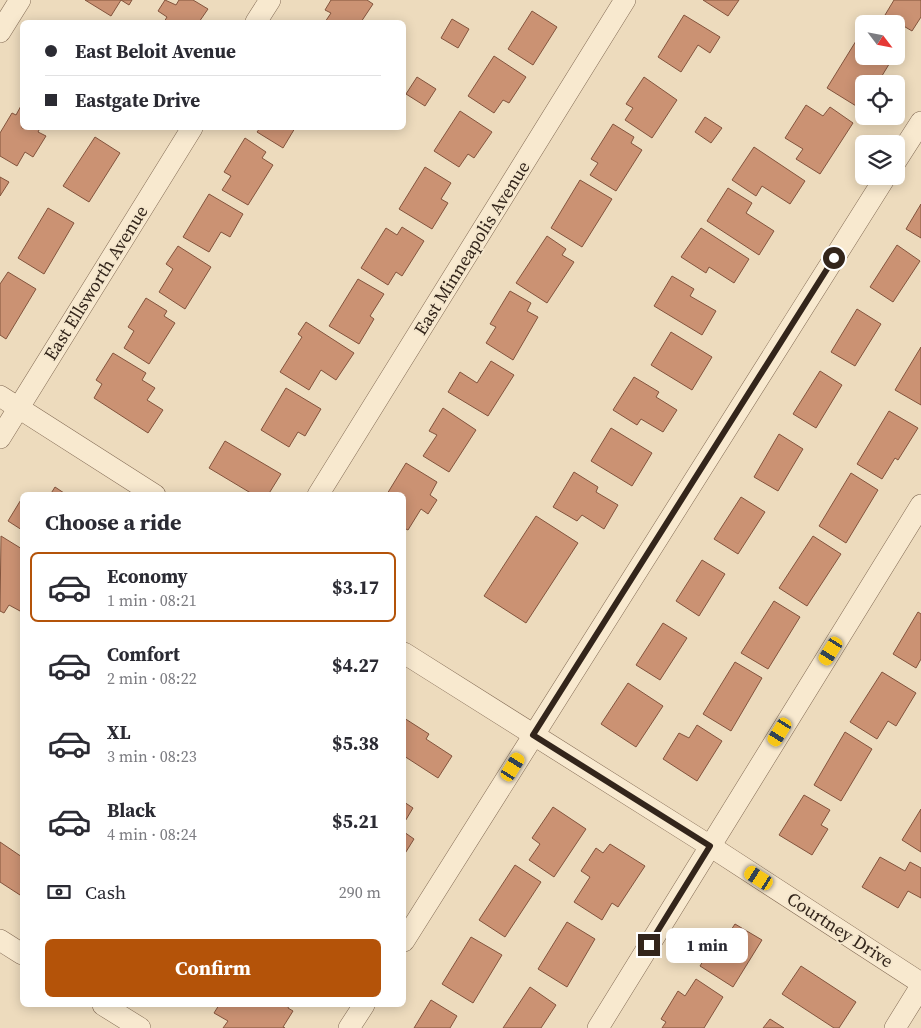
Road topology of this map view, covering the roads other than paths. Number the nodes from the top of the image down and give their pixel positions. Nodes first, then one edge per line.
1 (20, 0) edge
2 (270, 0) edge
3 (626, 0) edge
4 (257, 20) edge
5 (0, 32) edge
6 (921, 122) edge
7 (191, 130) edge
8 (905, 147) edge
9 (880, 185) edge
10 (0, 396) edge
11 (19, 408) junction
12 (0, 438) edge
13 (150, 492) edge
14 (320, 492) edge
15 (921, 505) edge
16 (406, 654) edge
17 (533, 735) junction
18 (710, 846) junction
19 (406, 938) edge
20 (0, 940) edge
21 (20, 953) edge
22 (921, 984) edge
23 (106, 1007) edge
24 (363, 1007) edge
25 (140, 1028) edge
26 (350, 1028) edge
27 (598, 1028) edge
28 (894, 1028) edge

1 - 5 street
2 - 4 street
3 - 14 street, East Minneapolis Avenue
6 - 8 street
7 - 11 street, East Ellsworth Avenue
9 - 17 street
10 - 11 street
11 - 12 street, East Ellsworth Avenue
11 - 13 street
15 - 18 street
16 - 17 street, Courtney Drive
17 - 18 street, Courtney Drive
17 - 19 street
18 - 22 street, Courtney Drive
18 - 27 street
20 - 21 street
22 - 28 street
23 - 25 street
24 - 26 street

